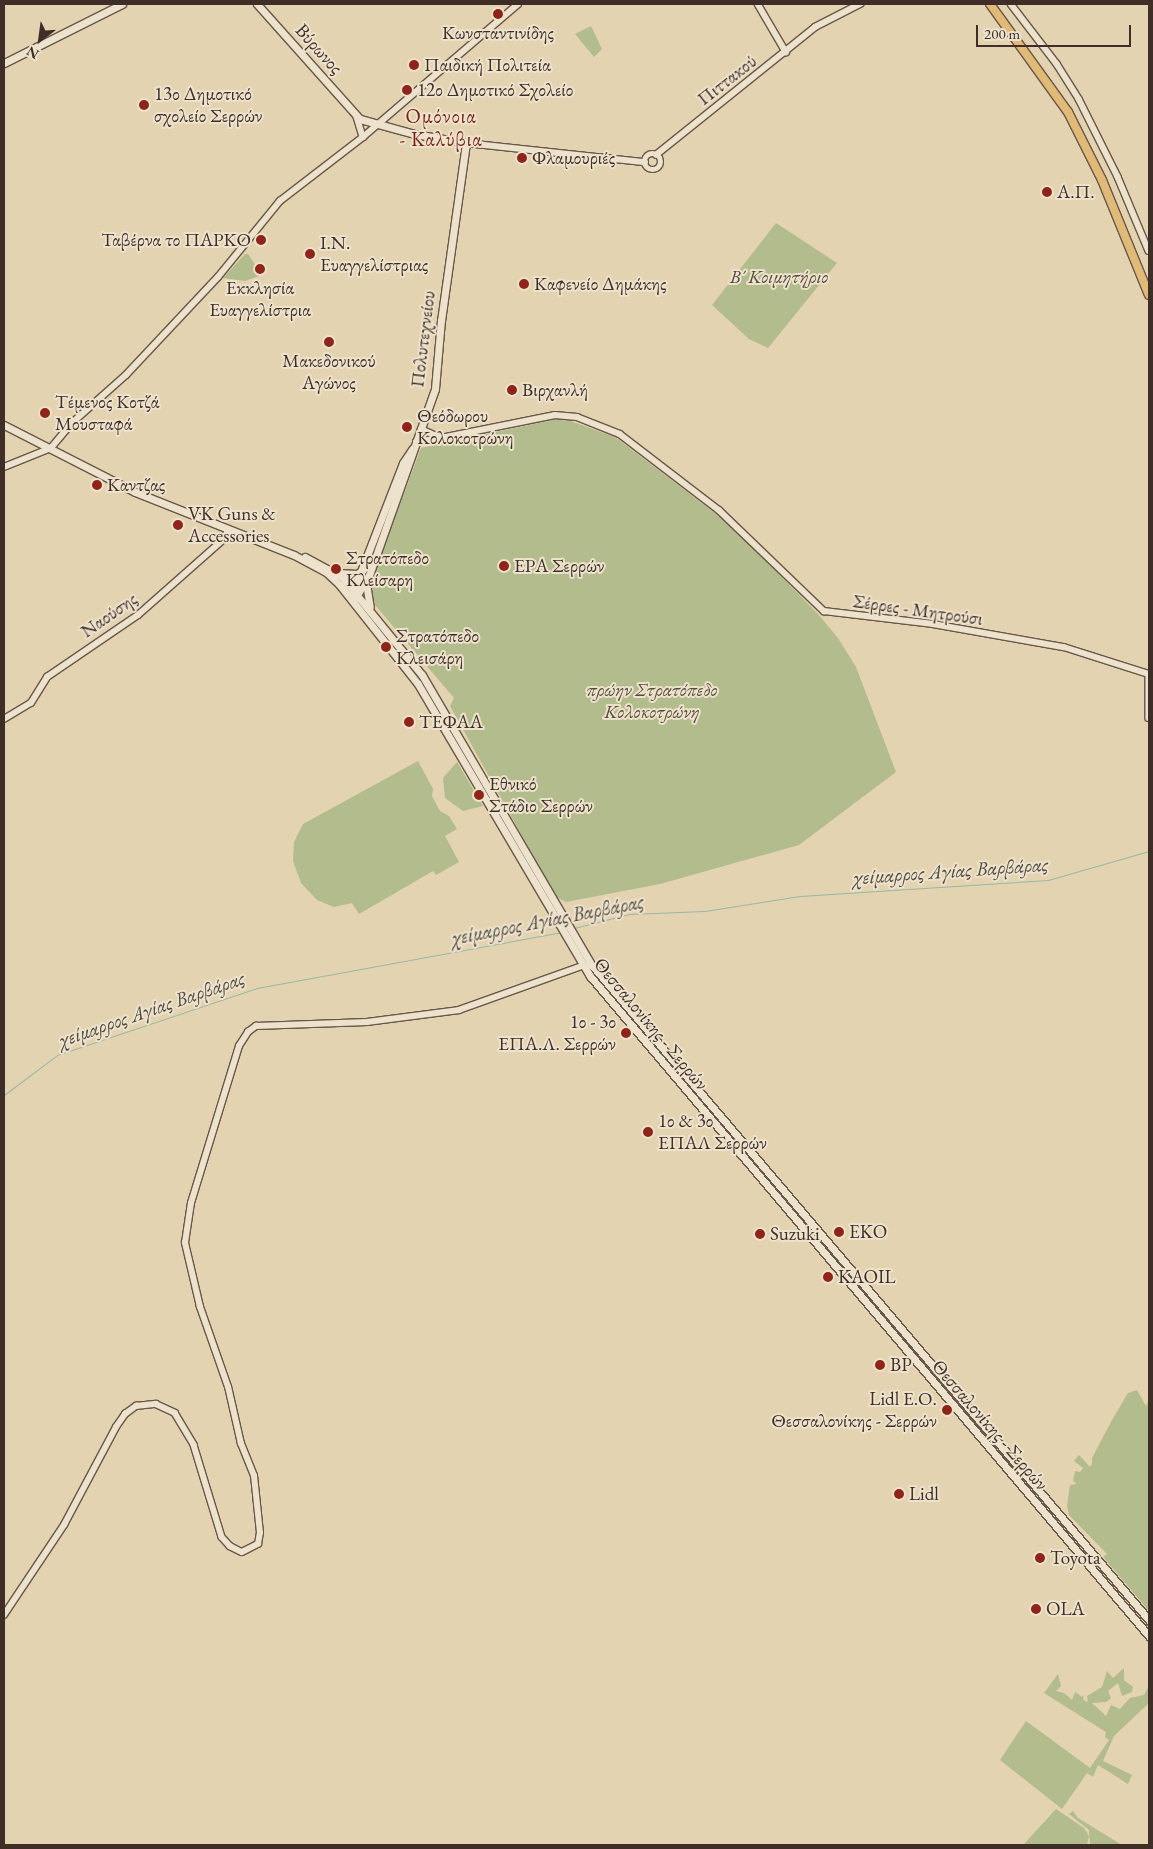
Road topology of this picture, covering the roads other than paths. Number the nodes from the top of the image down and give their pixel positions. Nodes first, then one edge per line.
1 (122, 4) edge
2 (256, 4) edge
3 (518, 4) edge
4 (758, 4) edge
5 (860, 4) edge
6 (990, 4) edge
7 (1012, 4) edge
8 (786, 52) junction
9 (4, 63) edge
10 (357, 117) junction
11 (376, 125) junction
12 (363, 137) junction
13 (466, 143) junction
14 (656, 155) junction
15 (645, 162) junction
16 (1149, 251) edge
17 (1149, 296) edge
18 (4, 425) edge
19 (421, 429) junction
20 (441, 438) junction
21 (414, 445) junction
22 (51, 448) junction
23 (4, 467) edge
24 (228, 530) junction
25 (294, 555) junction
26 (363, 569) junction
27 (337, 572) junction
28 (367, 581) junction
29 (354, 595) junction
30 (372, 612) junction
31 (1149, 675) edge
32 (4, 718) edge
33 (1149, 718) edge
34 (576, 950) junction
35 (582, 966) junction
36 (4, 1615) edge
37 (1149, 1620) edge
38 (1149, 1636) edge

1 - 9 main road
2 - 10 main road, Βύρωνος
3 - 11 street
4 - 8 street
5 - 8 street, Πιττακού
6 - 17 main road
7 - 16 street
8 - 14 street, Πιττακού
10 - 11 main road
10 - 12 street
11 - 12 street
11 - 13 main road
12 - 22 street
13 - 15 street
13 - 19 main road, Πολυτεχνείου
14 - 15 street
14 - 15 street
18 - 22 main road
19 - 20 street
19 - 21 main road, Πολυτεχνείου
20 - 21 street, Σέρρες - Μητρούσι
20 - 31 street, Σέρρες - Μητρούσι
21 - 26 main road, Πολυτεχνείου
21 - 28 main road, Πολυτεχνείου
22 - 23 street
22 - 24 main road
24 - 25 main road
24 - 32 street, Ναούσης
25 - 27 main road
25 - 29 main road
26 - 27 main road
26 - 29 main road, Πολυτεχνείου
27 - 29 main road
28 - 29 main road
28 - 30 main road
29 - 30 main road, Θεσσαλονίκης - Σερρών
29 - 34 main road, Θεσσαλονίκης - Σερρών
30 - 34 main road, Θεσσαλονίκης - Σερρών
31 - 33 street
34 - 35 main road, Θεσσαλονίκης - Σερρών
34 - 37 main road, Θεσσαλονίκης - Σερρών
35 - 36 street
35 - 38 main road, Θεσσαλονίκης - Σερρών

